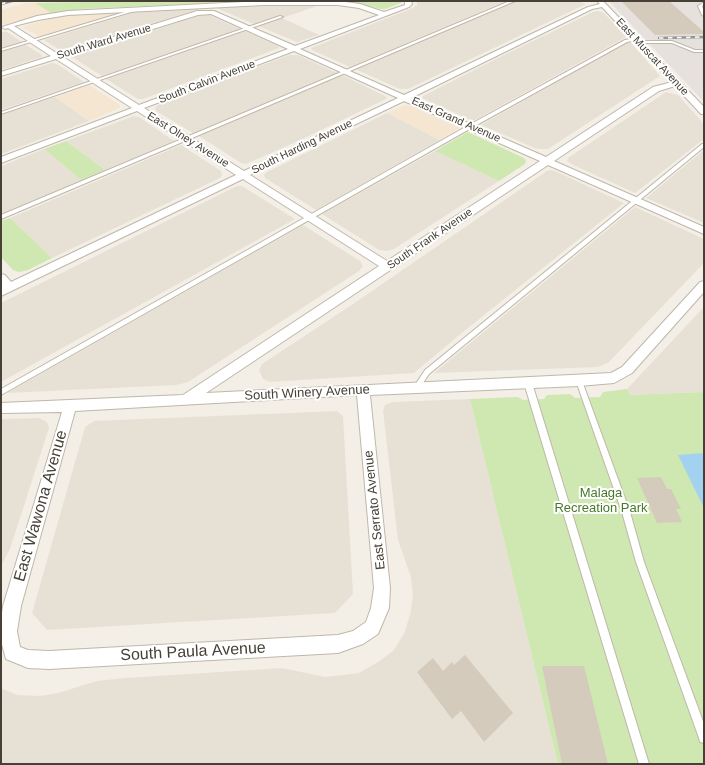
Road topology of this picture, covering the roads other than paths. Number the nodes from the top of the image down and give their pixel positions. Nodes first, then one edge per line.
1 (408, 1) edge
2 (512, 1) edge
3 (602, 3) edge
4 (704, 3) edge
5 (141, 8) junction
6 (208, 12) joint
7 (383, 14) junction
8 (704, 15) edge
9 (281, 17) dead end
10 (5, 27) edge
11 (249, 28) junction
12 (32, 40) junction
13 (637, 41) junction
14 (295, 48) junction
15 (1, 50) edge
16 (704, 51) edge
17 (57, 57) junction
18 (346, 71) junction
19 (1, 74) edge
20 (95, 80) junction
21 (677, 83) junction
22 (405, 97) junction
23 (138, 108) junction
24 (704, 112) edge
25 (1, 113) edge
26 (471, 126) junction
27 (187, 139) junction
28 (704, 145) edge
29 (1, 160) edge
30 (547, 160) junction
31 (244, 175) junction
32 (636, 201) junction
33 (1, 217) edge
34 (309, 217) junction
35 (704, 231) edge
36 (388, 267) junction
37 (1, 278) edge
38 (704, 286) edge
39 (6, 290) edge
40 (579, 381) junction
41 (528, 383) junction
42 (416, 387) junction
43 (363, 390) junction
44 (1, 392) edge
45 (185, 400) junction
46 (70, 406) junction
47 (1, 408) edge
48 (372, 628) joint
49 (12, 653) joint
50 (704, 738) edge
51 (644, 764) edge

1 - 7 street, South Calvin Avenue
2 - 18 lane
3 - 13 street, East Muscat Avenue
3 - 22 street, South Harding Avenue
4 - 8 lane
5 - 7 street
5 - 10 street
5 - 12 lane
6 - 11 street, East Grand Avenue
6 - 17 street, South Ward Avenue
7 - 14 street, South Calvin Avenue
9 - 11 lane
10 - 12 street, East Olney Avenue
11 - 14 street, East Grand Avenue
11 - 20 lane
12 - 15 lane
12 - 17 street, East Olney Avenue
13 - 16 lane
13 - 21 street, East Muscat Avenue
13 - 26 lane
14 - 18 street, East Grand Avenue
14 - 23 street, South Calvin Avenue
17 - 19 street, South Ward Avenue
17 - 20 street, East Olney Avenue
18 - 22 street, East Grand Avenue
18 - 27 lane
20 - 23 street, East Olney Avenue
20 - 25 lane
21 - 24 street, East Muscat Avenue
21 - 30 street, South Frank Avenue
22 - 26 street, East Grand Avenue
22 - 31 street, South Harding Avenue
23 - 27 street, East Olney Avenue
23 - 29 street, South Calvin Avenue
26 - 30 street, East Grand Avenue
26 - 34 lane
27 - 31 street, East Olney Avenue
27 - 33 lane
28 - 32 lane
30 - 32 street, East Grand Avenue
30 - 36 street, South Frank Avenue
31 - 34 street, East Olney Avenue
31 - 39 street, South Harding Avenue
32 - 35 street, East Grand Avenue
32 - 42 lane
34 - 36 street, East Olney Avenue
34 - 44 lane
36 - 45 street, South Frank Avenue
37 - 39 street
38 - 40 street, South Winery Avenue
40 - 41 street, South Winery Avenue
40 - 50 lane
41 - 42 street, South Winery Avenue
41 - 51 lane
42 - 43 street, South Winery Avenue
43 - 45 street, South Winery Avenue
43 - 48 street, East Serrato Avenue
45 - 46 street, South Winery Avenue
46 - 47 street, South Winery Avenue
46 - 49 street, East Wawona Avenue
48 - 49 street, South Paula Avenue

